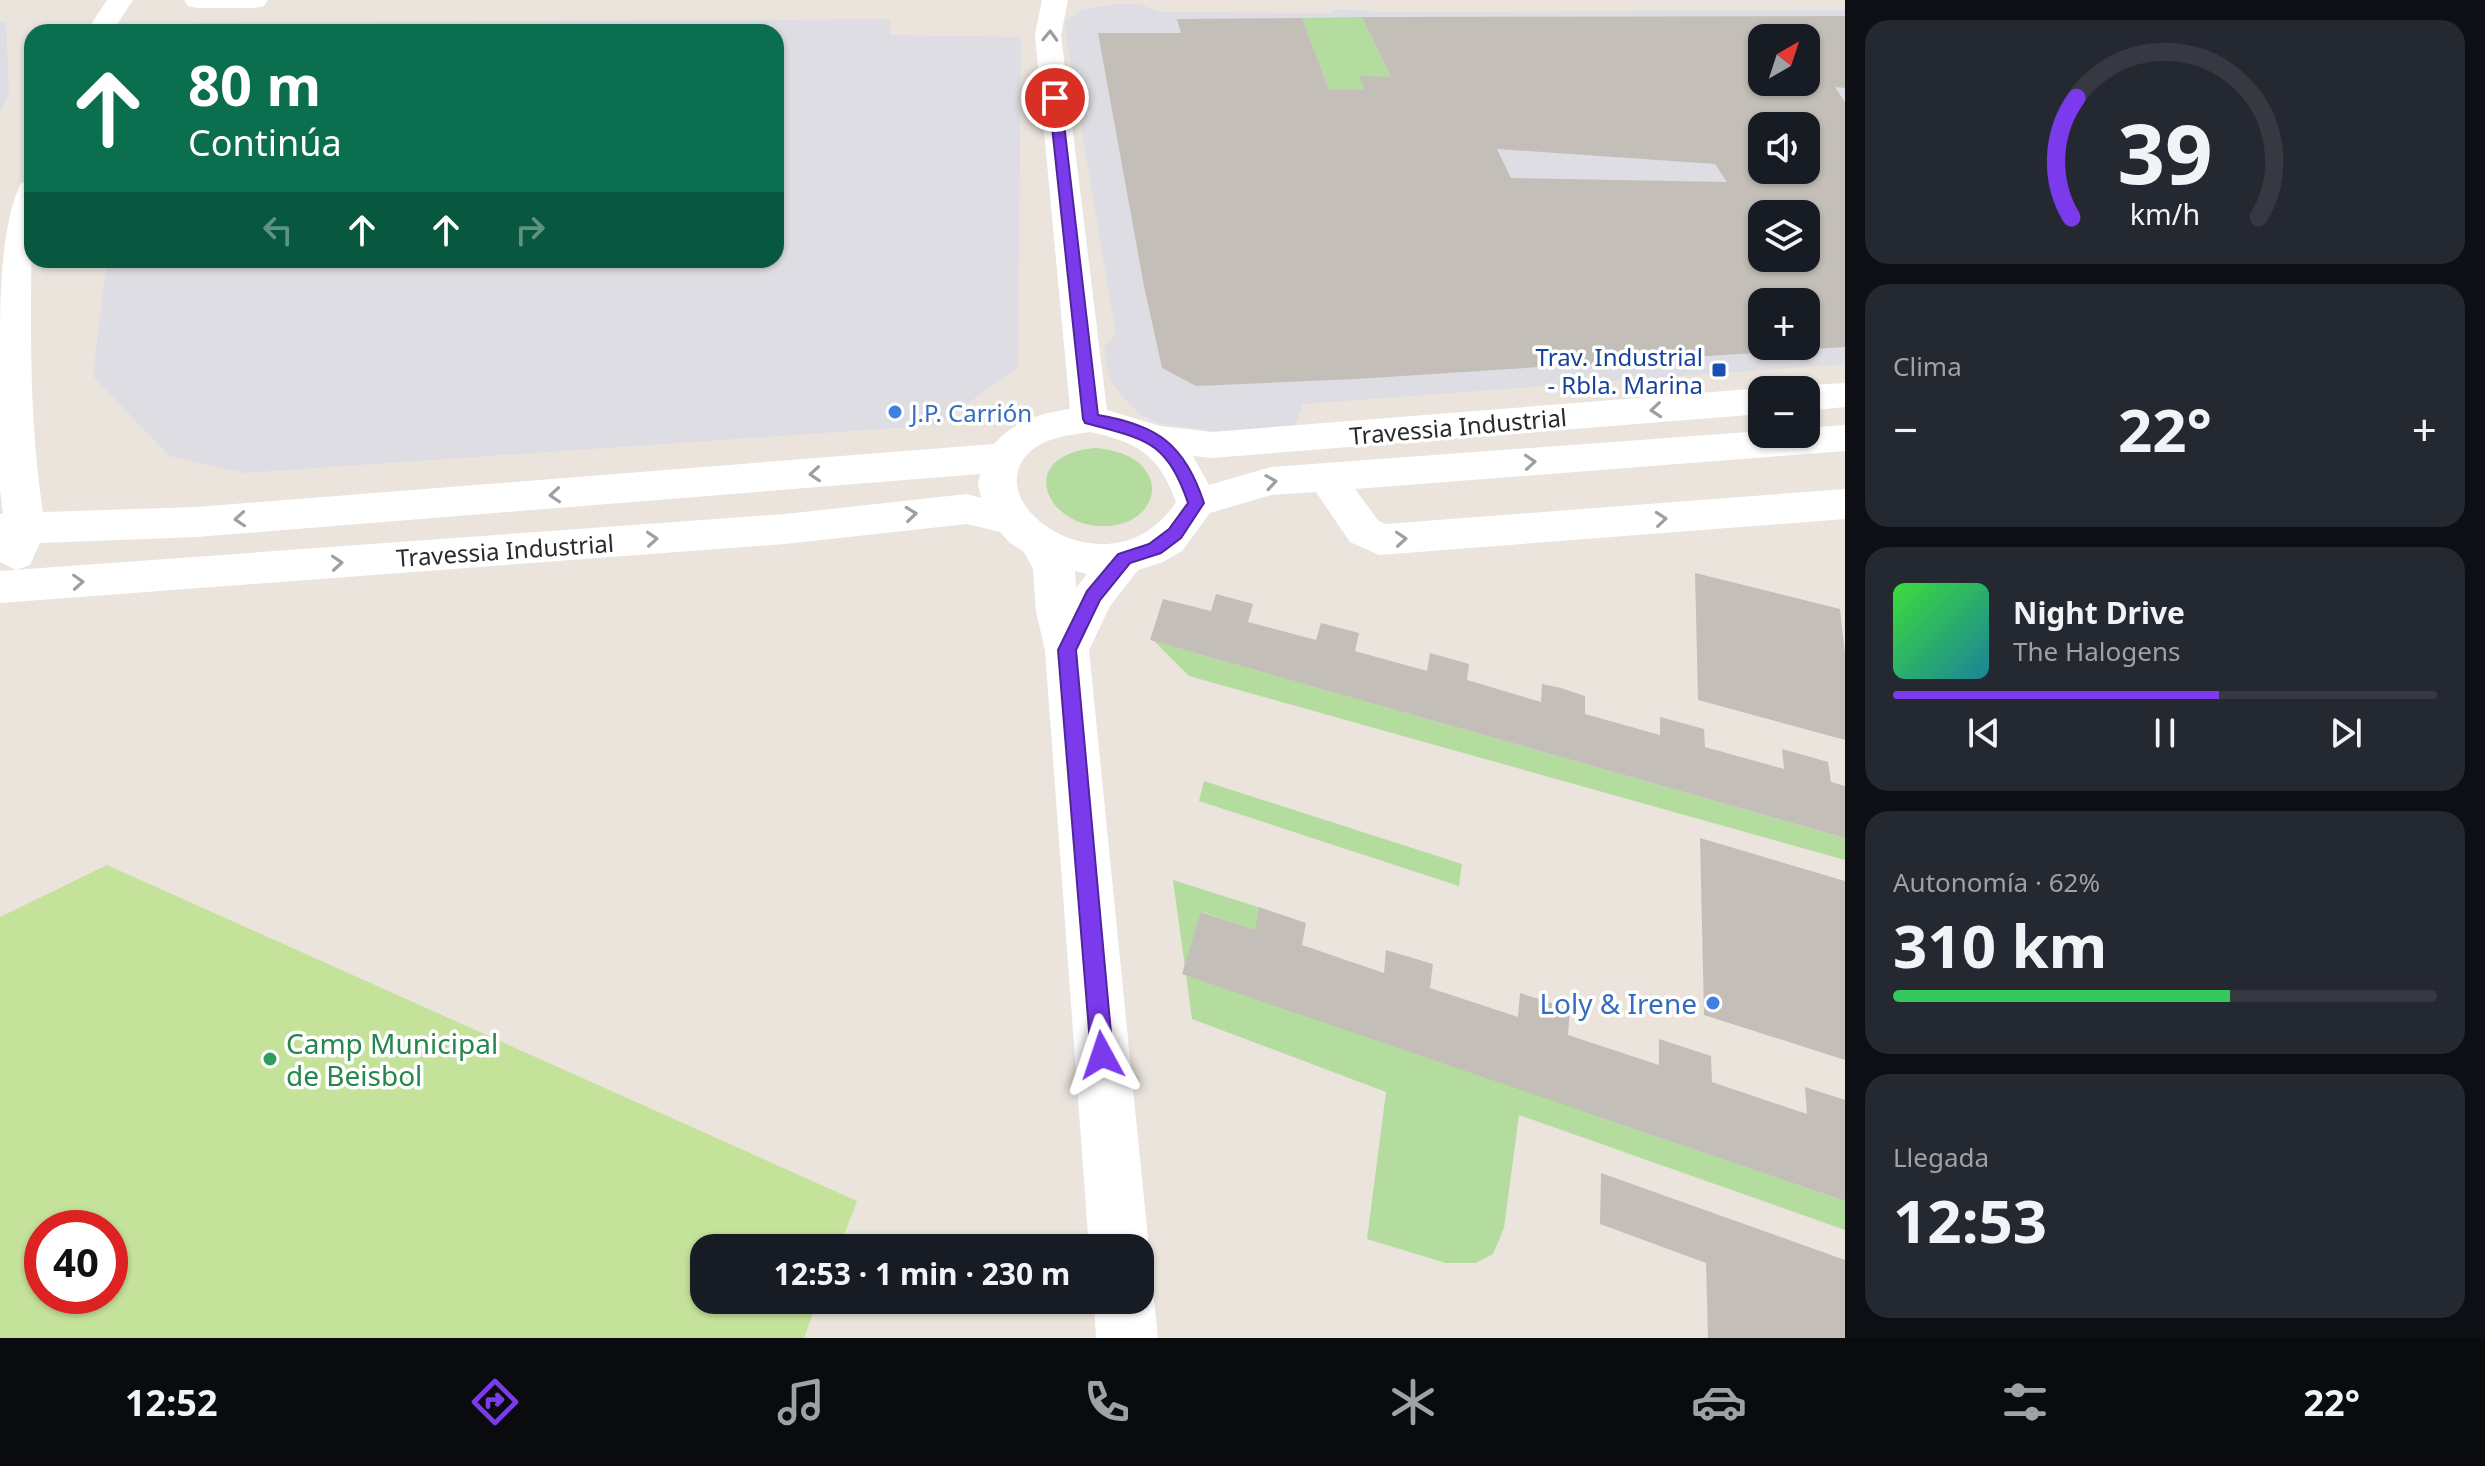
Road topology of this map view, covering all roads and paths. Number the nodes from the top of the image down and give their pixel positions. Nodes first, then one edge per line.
1 (120, 0) edge
2 (197, 0) edge
3 (255, 0) edge
4 (1055, 0) edge
5 (104, 24) edge
6 (24, 214) edge
7 (1845, 395) edge
8 (1820, 397) edge
9 (1748, 402) edge
10 (1090, 419) junction
11 (1845, 438) edge
12 (1154, 439) junction
13 (1004, 457) junction
14 (1326, 477) junction
15 (1196, 503) junction
16 (1845, 504) edge
17 (13, 528) edge
18 (1024, 532) junction
19 (1124, 559) junction
20 (3, 587) edge
21 (1067, 650) junction
22 (1118, 1234) edge
23 (1125, 1314) edge
24 (1127, 1338) edge

1 - 5 street
2 - 3 street
10 -> 4 street
6 - 17 street
7 - 8 street
9 -> 12 street, Travessia Industrial
10 - 12 street
10 - 13 street
14 -> 11 street, Travessia Industrial
12 - 15 street
13 -> 17 street
13 - 18 street
15 -> 14 street, Travessia Industrial
14 -> 16 street
15 - 19 street
17 - 20 street
18 - 19 street
20 -> 18 street, Travessia Industrial
18 - 21 street
19 - 21 street
21 - 22 street
23 - 24 street

